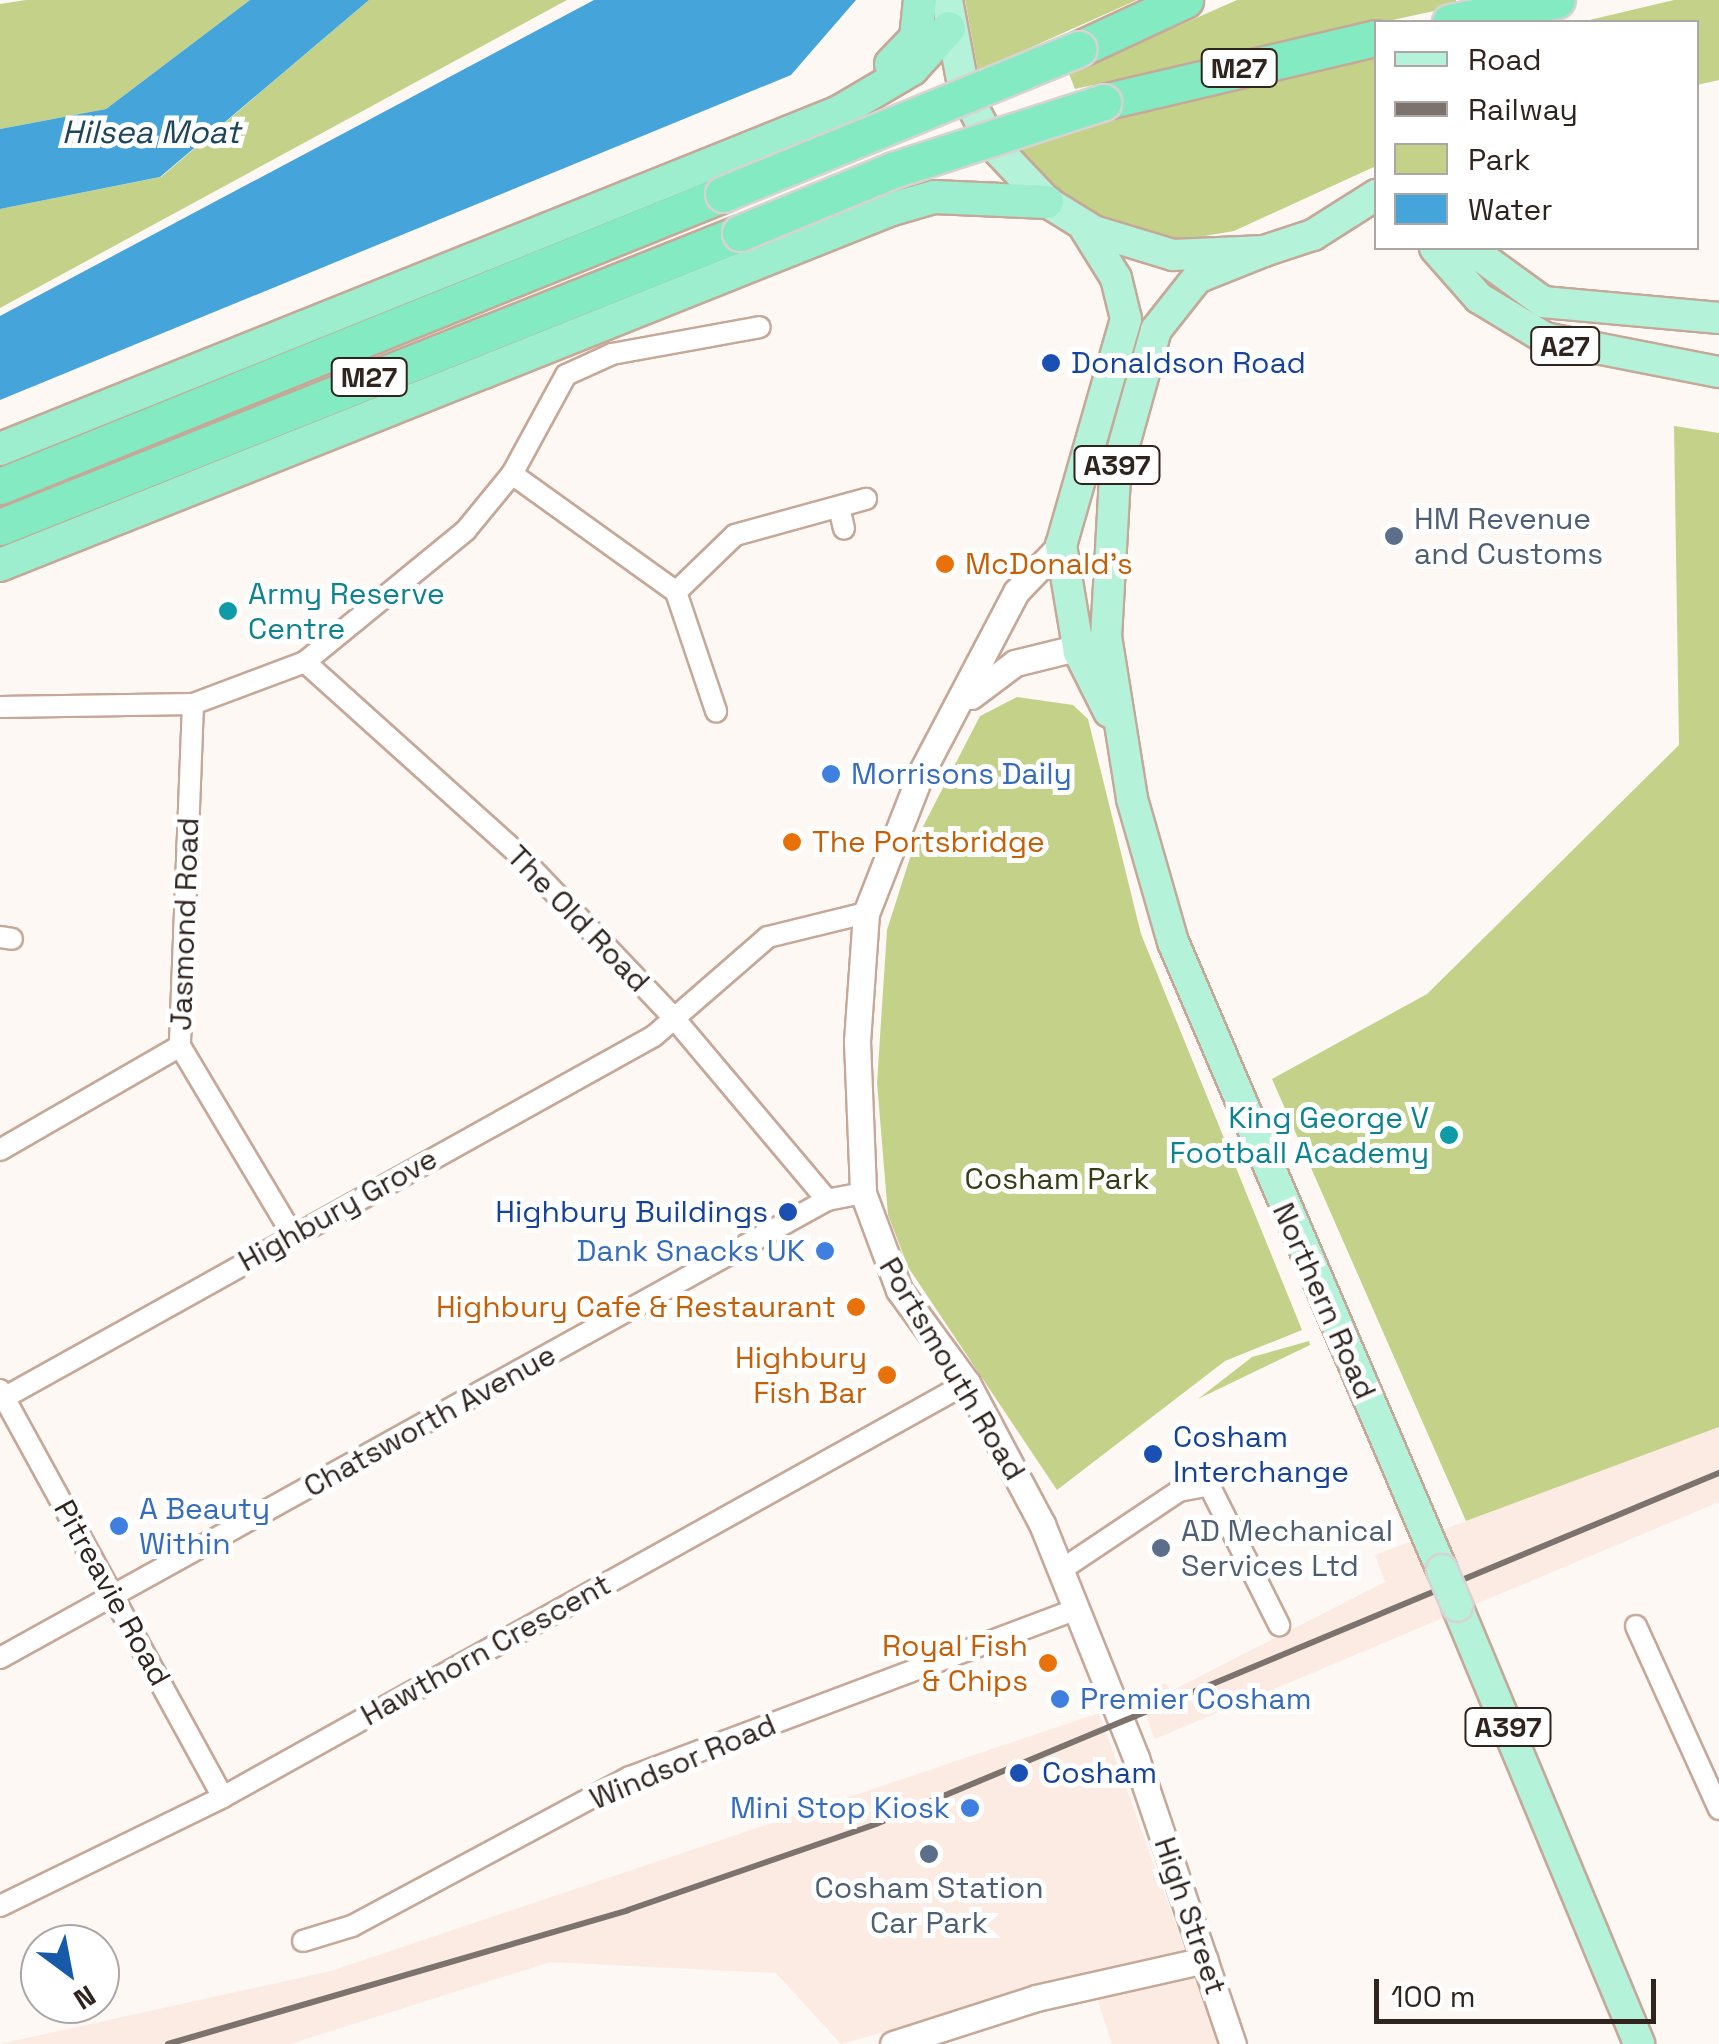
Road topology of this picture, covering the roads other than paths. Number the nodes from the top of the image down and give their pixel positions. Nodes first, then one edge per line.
1 (920, 0) edge
2 (1185, 0) edge
3 (1557, 0) edge
4 (948, 14) edge
5 (1460, 20) edge
6 (1374, 38) edge
7 (780, 130) junction
8 (1047, 202) junction
9 (1370, 204) edge
10 (1083, 225) junction
11 (1264, 250) junction
12 (1448, 250) edge
13 (1719, 318) edge
14 (760, 327) dead end
15 (1719, 372) edge
16 (0, 450) edge
17 (512, 474) junction
18 (0, 486) edge
19 (866, 499) dead end
20 (838, 507) junction
21 (0, 527) edge
22 (844, 528) dead end
23 (1060, 545) junction
24 (0, 565) edge
25 (676, 592) junction
26 (1106, 636) junction
27 (1079, 652) junction
28 (305, 662) junction
29 (193, 704) junction
30 (0, 708) edge
31 (957, 710) junction
32 (716, 711) dead end
33 (1122, 742) junction
34 (866, 913) junction
35 (674, 1018) junction
36 (180, 1046) junction
37 (0, 1150) edge
38 (863, 1193) junction
39 (827, 1200) junction
40 (292, 1234) junction
41 (967, 1383) junction
42 (2, 1396) edge
43 (1061, 1570) junction
44 (114, 1596) junction
45 (1076, 1609) junction
46 (1279, 1625) dead end
47 (1636, 1626) dead end
48 (0, 1658) edge
49 (1126, 1731) joint
50 (223, 1797) junction
51 (1719, 1809) edge
52 (1560, 1849) junction
53 (0, 1906) edge
54 (303, 1942) dead end
55 (1205, 1960) junction
56 (893, 2044) edge
57 (1233, 2044) edge
58 (1640, 2044) edge
59 (1662, 2044) edge

1 - 7 highway
2 - 18 highway, M27, bridge
3 - 5 highway, bridge
4 - 7 highway
4 - 8 main road
6 - 21 highway, M27, bridge
7 - 16 highway
8 - 10 main road
8 - 24 highway
9 - 11 main road, Northern Road
10 - 11 main road
10 - 23 main road, Northern Road / A397
11 - 26 main road, Northern Road / A397
12 - 13 main road, A27
12 - 15 main road, A27
14 - 17 street
17 - 25 street
17 - 28 street
19 - 20 street
20 - 22 street
20 - 25 street
23 - 27 main road, Northern Road / A397
23 - 31 street, Portsmouth Road
25 - 32 street
26 - 27 street, Portsmouth Road
26 - 33 main road, Northern Road / A397
27 - 31 street, Portsmouth Road
27 - 33 main road, Northern Road / A397
28 - 29 street
28 - 35 street, The Old Road
29 - 30 street
29 - 36 street, Jasmond Road
31 - 34 street, Portsmouth Road
33 - 52 main road, Northern Road / A397, bridge
34 - 35 street, Highbury Grove
34 - 38 street, Portsmouth Road
35 - 39 street, The Old Road
35 - 40 street, Highbury Grove
36 - 37 street
36 - 40 street, Jasmond Road
38 - 39 street, Chatsworth Avenue
38 - 41 street, Portsmouth Road
39 - 44 street, Chatsworth Avenue
40 - 42 street, Highbury Grove
41 - 43 street, Portsmouth Road
41 - 50 street, Hawthorn Crescent
42 - 44 street, Pitreavie Road
43 - 45 street, Portsmouth Road
43 - 46 street
44 - 48 street, Chatsworth Avenue
44 - 50 street, Pitreavie Road
45 - 49 street, Portsmouth Road
45 - 54 street, Windsor Road
47 - 51 street
49 - 55 street, High Street
50 - 53 street, Hawthorn Crescent
52 - 58 main road, Northern Road / A397
52 - 59 main road, Northern Road / A397
55 - 56 street
55 - 57 street, High Street

